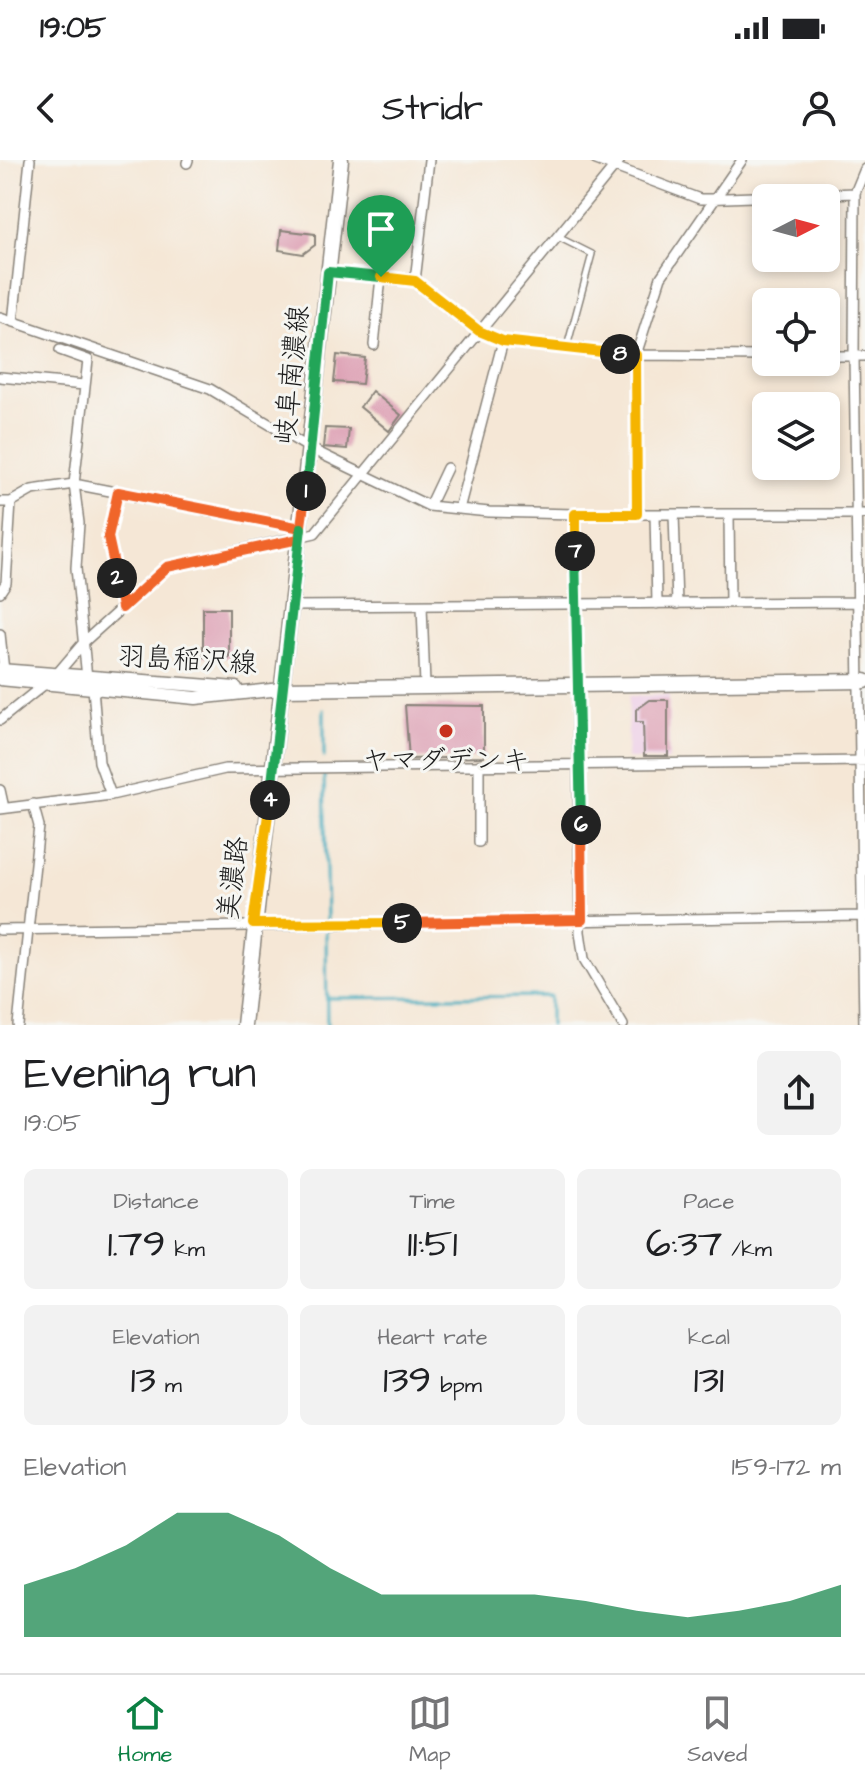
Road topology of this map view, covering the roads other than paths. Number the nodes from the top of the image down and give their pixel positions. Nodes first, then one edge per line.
1 (30, 160) edge
2 (341, 160) edge
3 (429, 160) edge
4 (596, 160) edge
5 (742, 160) edge
6 (618, 164) edge
7 (865, 169) edge
8 (855, 193) junction
9 (716, 199) junction
10 (557, 236) junction
11 (328, 272) junction
12 (381, 277) junction
13 (415, 281) junction
14 (0, 317) edge
15 (13, 322) junction
16 (479, 331) junction
17 (503, 341) junction
18 (374, 345) dead end
19 (567, 348) junction
20 (60, 350) dead end
21 (636, 355) junction
22 (752, 356) edge
23 (840, 356) edge
24 (854, 356) junction
25 (865, 356) edge
26 (0, 377) edge
27 (84, 385) junction
28 (311, 449) junction
29 (447, 468) dead end
30 (362, 473) junction
31 (74, 484) junction
32 (118, 492) junction
33 (5, 502) edge
34 (429, 506) junction
35 (459, 509) junction
36 (575, 514) junction
37 (637, 514) junction
38 (655, 514) junction
39 (674, 514) junction
40 (729, 514) junction
41 (861, 514) edge
42 (300, 534) junction
43 (0, 592) edge
44 (858, 602) junction
45 (730, 603) junction
46 (657, 604) junction
47 (677, 604) junction
48 (576, 605) junction
49 (292, 606) junction
50 (422, 606) junction
51 (122, 608) junction
52 (0, 634) edge
53 (85, 641) junction
54 (1, 673) edge
55 (51, 680) junction
56 (862, 681) edge
57 (90, 683) junction
58 (425, 685) junction
59 (578, 686) junction
60 (281, 689) junction
61 (0, 720) edge
62 (863, 761) edge
63 (580, 762) junction
64 (479, 765) junction
65 (274, 768) junction
66 (0, 790) edge
67 (111, 795) junction
68 (33, 804) junction
69 (2, 808) edge
70 (479, 842) dead end
71 (865, 916) edge
72 (582, 920) junction
73 (253, 924) junction
74 (0, 930) edge
75 (27, 931) junction
76 (18, 1025) edge
77 (244, 1025) edge
78 (623, 1025) edge
79 (864, 1025) edge

1 - 15 street
2 - 11 main road, 岐阜南濃線
3 - 13 street
4 - 6 street
5 - 9 street
6 - 9 street
6 - 10 street
7 - 8 street
8 - 9 street
8 - 24 street
9 - 21 street
10 - 16 street
10 - 19 lane
11 - 12 street
11 - 28 main road, 岐阜南濃線
12 - 13 street
12 - 18 street
13 - 16 street
14 - 15 street
15 - 28 street
16 - 17 street
16 - 30 street
17 - 19 street
17 - 35 street
19 - 21 street
20 - 27 street
21 - 22 street
21 - 37 street
23 - 24 street
24 - 25 street
24 - 41 street
26 - 27 street
27 - 31 street
28 - 30 street
28 - 42 main road, 岐阜南濃線
29 - 34 street
30 - 34 street
30 - 42 street
31 - 32 street
31 - 33 street
31 - 53 street
32 - 42 street
32 - 51 street
33 - 43 street
34 - 35 street
35 - 36 street
36 - 37 street
36 - 48 street
37 - 38 street
38 - 39 street
38 - 46 street
39 - 40 street
39 - 47 street
40 - 41 street
40 - 45 street
41 - 44 street
42 - 49 main road, 岐阜南濃線
42 - 51 street
44 - 45 street
44 - 56 street
45 - 47 street
46 - 47 street
46 - 48 street
48 - 50 street
48 - 59 street
49 - 50 street
49 - 60 main road, 岐阜南濃線
50 - 58 street
51 - 53 street
52 - 54 street
53 - 55 street
53 - 57 street
54 - 55 main road, 羽島稲沢線
55 - 57 main road, 羽島稲沢線
55 - 61 street
56 - 59 main road
56 - 62 street
57 - 60 main road, 羽島稲沢線
57 - 67 street
58 - 59 main road
58 - 60 main road
59 - 63 street
60 - 65 main road, 美濃路
62 - 63 street
62 - 71 street
63 - 64 street
63 - 72 street
64 - 65 street
64 - 70 street
65 - 67 street
65 - 73 main road, 美濃路
66 - 69 street
67 - 68 street
68 - 69 street
68 - 75 street
71 - 72 street
71 - 79 street
72 - 73 street
72 - 78 street
73 - 75 street
73 - 77 main road, 美濃路
74 - 75 street
75 - 76 street

